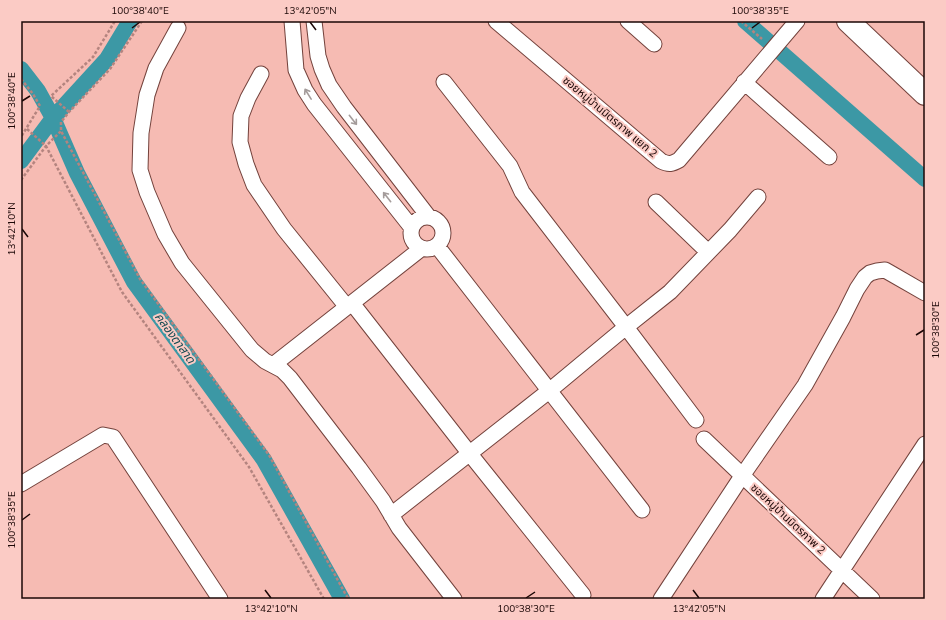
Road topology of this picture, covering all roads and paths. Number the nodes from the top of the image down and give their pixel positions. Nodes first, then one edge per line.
1 (115, 21) edge
2 (142, 21) edge
3 (292, 21) edge
4 (314, 21) edge
5 (496, 21) edge
6 (628, 21) edge
7 (741, 21) edge
8 (797, 21) edge
9 (848, 21) edge
10 (178, 28) dead end
11 (764, 41) dead end
12 (654, 44) dead end
13 (261, 74) dead end
14 (21, 79) edge
15 (444, 82) dead end
16 (744, 82) junction
17 (923, 89) edge
18 (69, 112) junction
19 (27, 129) junction
20 (61, 131) junction
21 (21, 137) edge
22 (46, 146) junction
23 (829, 157) dead end
24 (21, 180) edge
25 (758, 197) dead end
26 (656, 202) dead end
27 (428, 216) junction
28 (412, 228) junction
29 (437, 246) junction
30 (422, 248) junction
31 (708, 252) junction
32 (925, 293) edge
33 (349, 305) junction
34 (626, 326) junction
35 (273, 365) junction
36 (549, 391) junction
37 (696, 420) dead end
38 (704, 439) dead end
39 (925, 444) edge
40 (470, 454) junction
41 (742, 476) junction
42 (21, 484) edge
43 (642, 510) dead end
44 (391, 515) junction
45 (842, 570) junction
46 (583, 595) dead end
47 (220, 599) edge
48 (324, 599) edge
49 (349, 599) edge
50 (454, 599) edge
51 (661, 599) edge
52 (823, 599) edge
53 (872, 599) edge

1 - 18 path
2 - 18 path
28 -> 3 street
4 -> 27 street
5 - 16 street, ซอยหมู่บ้านมิตรภาพ แยก 2
6 - 12 street
7 - 11 path
8 - 16 street, ซอยหมู่บ้านมิตรภาพ แยก 2
9 - 17 street
10 - 35 street
13 - 33 street
14 - 19 path
15 - 34 street
16 - 23 street
18 - 20 path
19 - 21 path
19 - 22 path
20 - 22 path
20 - 49 path
22 - 24 path
22 - 48 path
25 - 31 street
26 - 31 street
27 - 28 street
27 - 29 street
28 - 30 street
29 - 30 street
29 - 36 street
30 - 33 street
31 - 34 street
32 - 41 street
33 - 35 street
33 - 40 street
34 - 36 street
34 - 37 street
35 - 44 street
36 - 40 street
36 - 43 street
38 - 41 street, ซอยหมู่บ้านมิตรภาพ 2
39 - 45 street
40 - 44 street
40 - 46 street
41 - 45 street, ซอยหมู่บ้านมิตรภาพ 2
41 - 51 street
42 - 47 street
44 - 50 street
45 - 52 street
45 - 53 street, ซอยหมู่บ้านมิตรภาพ 2

